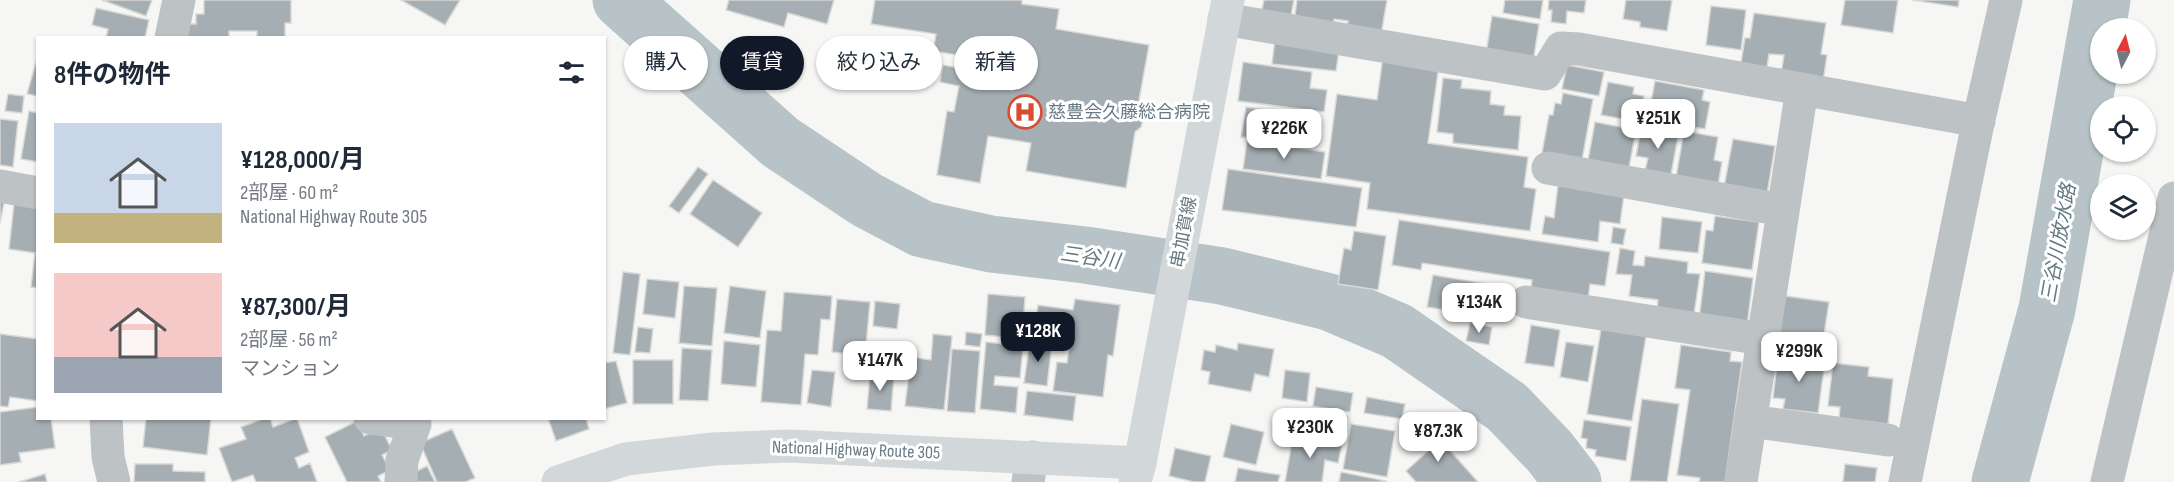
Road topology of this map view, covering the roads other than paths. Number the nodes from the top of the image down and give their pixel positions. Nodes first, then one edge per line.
1 (179, 0) edge
2 (2006, 0) edge
3 (1226, 9) edge
4 (171, 36) edge
5 (1802, 89) junction
6 (1979, 121) junction
7 (1548, 168) dead end
8 (0, 186) edge
9 (36, 192) edge
10 (2174, 198) edge
11 (1784, 210) junction
12 (1526, 302) dead end
13 (1763, 339) junction
14 (106, 420) edge
15 (401, 420) edge
16 (416, 421) edge
17 (1750, 421) junction
18 (1888, 440) dead end
19 (1030, 469) edge
20 (1137, 477) edge
21 (114, 482) edge
22 (401, 482) edge
23 (558, 482) edge
24 (1741, 482) edge
25 (1905, 482) edge
26 (2107, 482) edge

1 - 4 street
2 - 6 street
3 - 5 street
3 - 20 main road, 串加賀線
5 - 6 street
5 - 11 street
6 - 25 street
7 - 11 street
8 - 9 street
10 - 26 street
11 - 13 street
12 - 13 street
13 - 17 street
14 - 21 street
15 - 16 street
16 - 22 street
17 - 18 street
17 - 24 street
19 - 20 main road, National Highway Route 305
19 - 23 main road, National Highway Route 305

